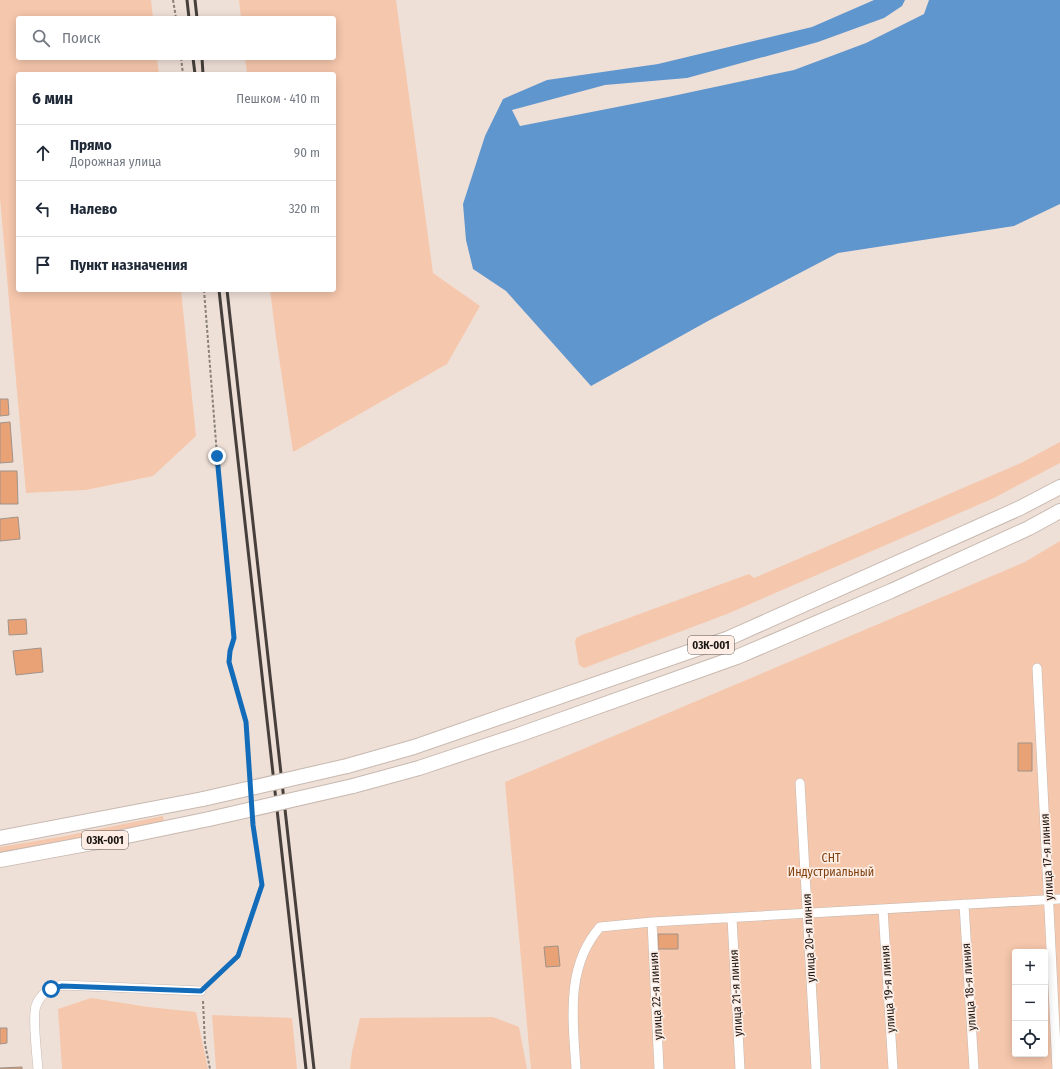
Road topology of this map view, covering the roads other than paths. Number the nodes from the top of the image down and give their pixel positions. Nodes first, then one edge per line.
1 (1060, 487) edge
2 (1060, 512) edge
3 (1036, 668) dead end
4 (800, 783) dead end
5 (0, 838) edge
6 (0, 860) edge
7 (1060, 899) edge
8 (1049, 900) junction
9 (964, 904) junction
10 (883, 909) junction
11 (808, 913) junction
12 (732, 918) junction
13 (652, 922) junction
14 (201, 991) road end
15 (38, 1069) edge
16 (576, 1069) edge
17 (659, 1069) edge
18 (740, 1069) edge
19 (816, 1069) edge
20 (893, 1069) edge
21 (974, 1069) edge
22 (1057, 1069) edge

1 - 5 main road, 03К-001, bridge
2 - 6 main road, 03К-001, bridge
3 - 8 street, улица 17-я линия
4 - 11 street, улица 20-я линия
7 - 8 street
8 - 9 street
8 - 22 street, улица 17-я линия
9 - 10 street
9 - 21 street, улица 18-я линия
10 - 11 street
10 - 20 street, улица 19-я линия
11 - 12 street
11 - 19 street, улица 20-я линия
12 - 13 street
12 - 18 street, улица 21-я линия
13 - 16 street
13 - 17 street, улица 22-я линия
14 - 15 street

